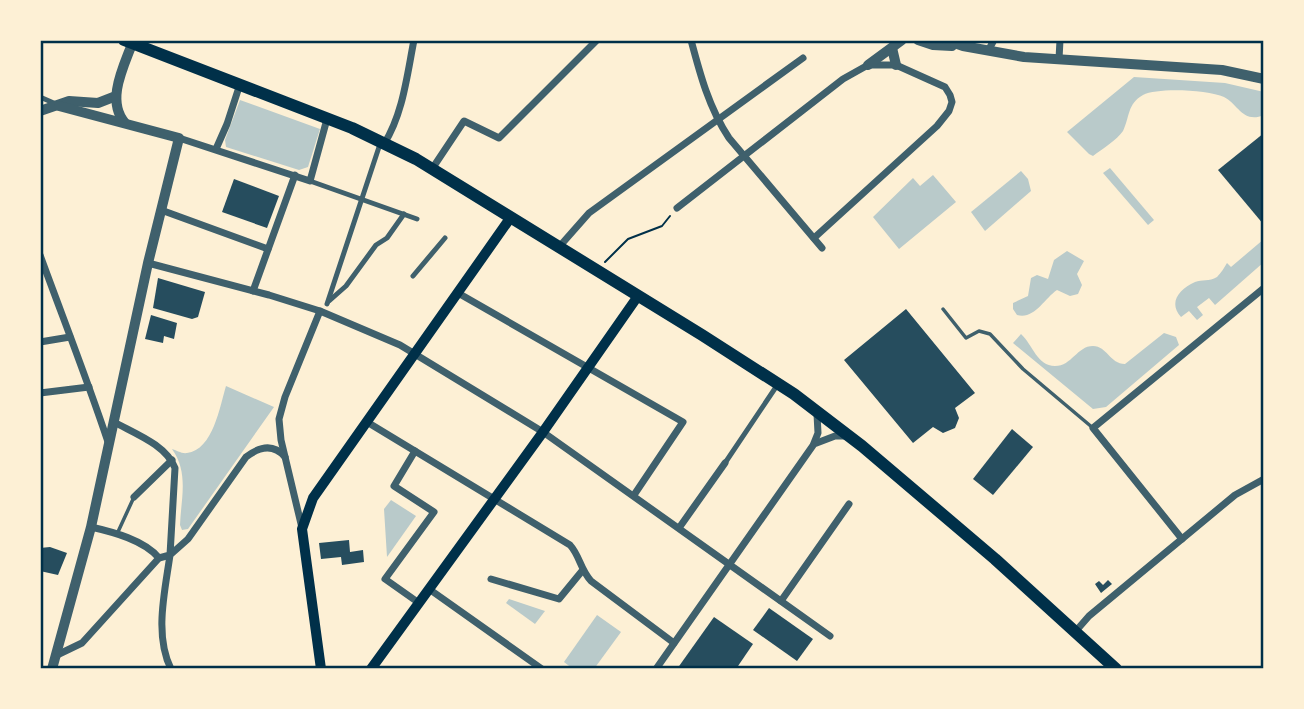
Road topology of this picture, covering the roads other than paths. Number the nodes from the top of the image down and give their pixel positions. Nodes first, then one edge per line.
1 (414, 40) edge
2 (597, 40) edge
3 (691, 40) edge
4 (902, 40) edge
5 (918, 40) edge
6 (946, 40) edge
7 (994, 40) edge
8 (1060, 40) edge
9 (128, 42) edge
10 (889, 44) edge
11 (963, 46) junction
12 (988, 51) junction
13 (803, 58) dead end
14 (1059, 60) junction
15 (869, 65) junction
16 (896, 65) junction
17 (1264, 79) edge
18 (240, 84) junction
19 (116, 96) junction
20 (40, 97) edge
21 (59, 106) junction
22 (40, 111) edge
23 (327, 119) junction
24 (718, 121) junction
25 (125, 123) junction
26 (178, 138) junction
27 (382, 144) junction
28 (216, 149) junction
29 (744, 156) junction
30 (432, 169) junction
31 (295, 175) junction
32 (310, 181) junction
33 (363, 201) junction
34 (677, 208) road end
35 (161, 210) junction
36 (404, 214) junction
37 (511, 217) junction
38 (417, 219) dead end
39 (445, 238) dead end
40 (814, 238) junction
41 (559, 247) junction
42 (822, 248) dead end
43 (268, 249) junction
44 (40, 255) edge
45 (148, 263) junction
46 (413, 276) dead end
47 (1264, 288) edge
48 (253, 291) junction
49 (458, 293) junction
50 (638, 296) junction
51 (327, 304) junction
52 (943, 309) dead end
53 (320, 311) junction
54 (70, 337) junction
55 (40, 342) edge
56 (415, 355) junction
57 (588, 366) junction
58 (778, 384) junction
59 (89, 387) junction
60 (40, 393) edge
61 (815, 409) junction
62 (114, 422) junction
63 (367, 422) junction
64 (1093, 428) junction
65 (543, 432) junction
66 (850, 436) junction
67 (109, 444) junction
68 (814, 444) junction
69 (415, 451) junction
70 (285, 457) junction
71 (172, 460) junction
72 (725, 463) joint
73 (1264, 479) edge
74 (634, 495) junction
75 (134, 497) joint
76 (493, 499) junction
77 (849, 504) dead end
78 (91, 527) junction
79 (302, 528) junction
80 (679, 528) junction
81 (117, 534) junction
82 (1182, 539) junction
83 (170, 555) junction
84 (159, 558) junction
85 (730, 563) junction
86 (582, 571) junction
87 (491, 579) dead end
88 (429, 589) junction
89 (781, 601) junction
90 (419, 603) junction
91 (1075, 632) junction
92 (830, 636) dead end
93 (674, 643) junction
94 (55, 656) junction
95 (322, 667) edge
96 (52, 669) edge
97 (172, 669) edge
98 (372, 669) edge
99 (542, 669) edge
100 (656, 669) edge
101 (1116, 669) edge

1 - 27 street
2 - 30 street
3 - 24 street
4 - 10 street
5 - 11 street
6 - 11 street
7 - 12 street
8 - 14 street
9 - 18 main road
9 - 19 street
10 - 15 street
10 - 16 street
11 - 12 street
12 - 14 street
13 - 24 street
14 - 17 street
15 - 16 street
15 - 29 street
16 - 40 street
18 - 23 main road
18 - 28 street
19 - 21 street
19 - 25 street
20 - 21 street
21 - 22 street
21 - 25 street
23 - 27 main road
23 - 32 street
24 - 29 street
24 - 41 street
25 - 26 street
26 - 28 street
26 - 35 street
27 - 30 main road
27 - 33 street
28 - 31 street
29 - 34 street
29 - 40 street
30 - 37 main road
31 - 32 street
31 - 43 street
32 - 33 street
33 - 36 street
33 - 51 street
35 - 43 street
35 - 45 street
36 - 38 street
36 - 51 street
37 - 41 main road
37 - 49 main road
39 - 46 street
40 - 42 street
41 - 50 main road
43 - 48 street
44 - 54 street
45 - 48 street
45 - 62 street
47 - 64 street
48 - 53 street
49 - 56 main road
49 - 57 street
50 - 57 main road
50 - 58 main road
51 - 53 street
52 - 64 lane
53 - 56 street
53 - 70 street
54 - 55 street
54 - 59 street
56 - 63 main road
56 - 65 street
57 - 65 main road
57 - 74 street
58 - 61 main road
58 - 72 street
59 - 60 street
59 - 67 street
61 - 66 main road
61 - 68 street
62 - 67 street
62 - 71 street
63 - 69 street
63 - 79 main road
64 - 82 street
65 - 74 street
65 - 76 main road
66 - 68 street
66 - 91 main road
67 - 78 street
68 - 85 street
69 - 76 street
69 - 90 street
70 - 79 street
70 - 83 street
71 - 75 street
71 - 83 street
72 - 80 street
73 - 82 street
74 - 80 street
75 - 81 lane
76 - 86 street
76 - 88 main road
77 - 89 street
78 - 81 street
78 - 94 street
79 - 95 main road
80 - 85 street
81 - 84 street
82 - 91 street
83 - 84 street
83 - 97 street
84 - 94 street
85 - 89 street
85 - 93 street
86 - 87 street
86 - 93 street
88 - 90 main road
88 - 99 street
89 - 92 street
90 - 98 main road
91 - 101 main road
93 - 100 street
94 - 96 street

